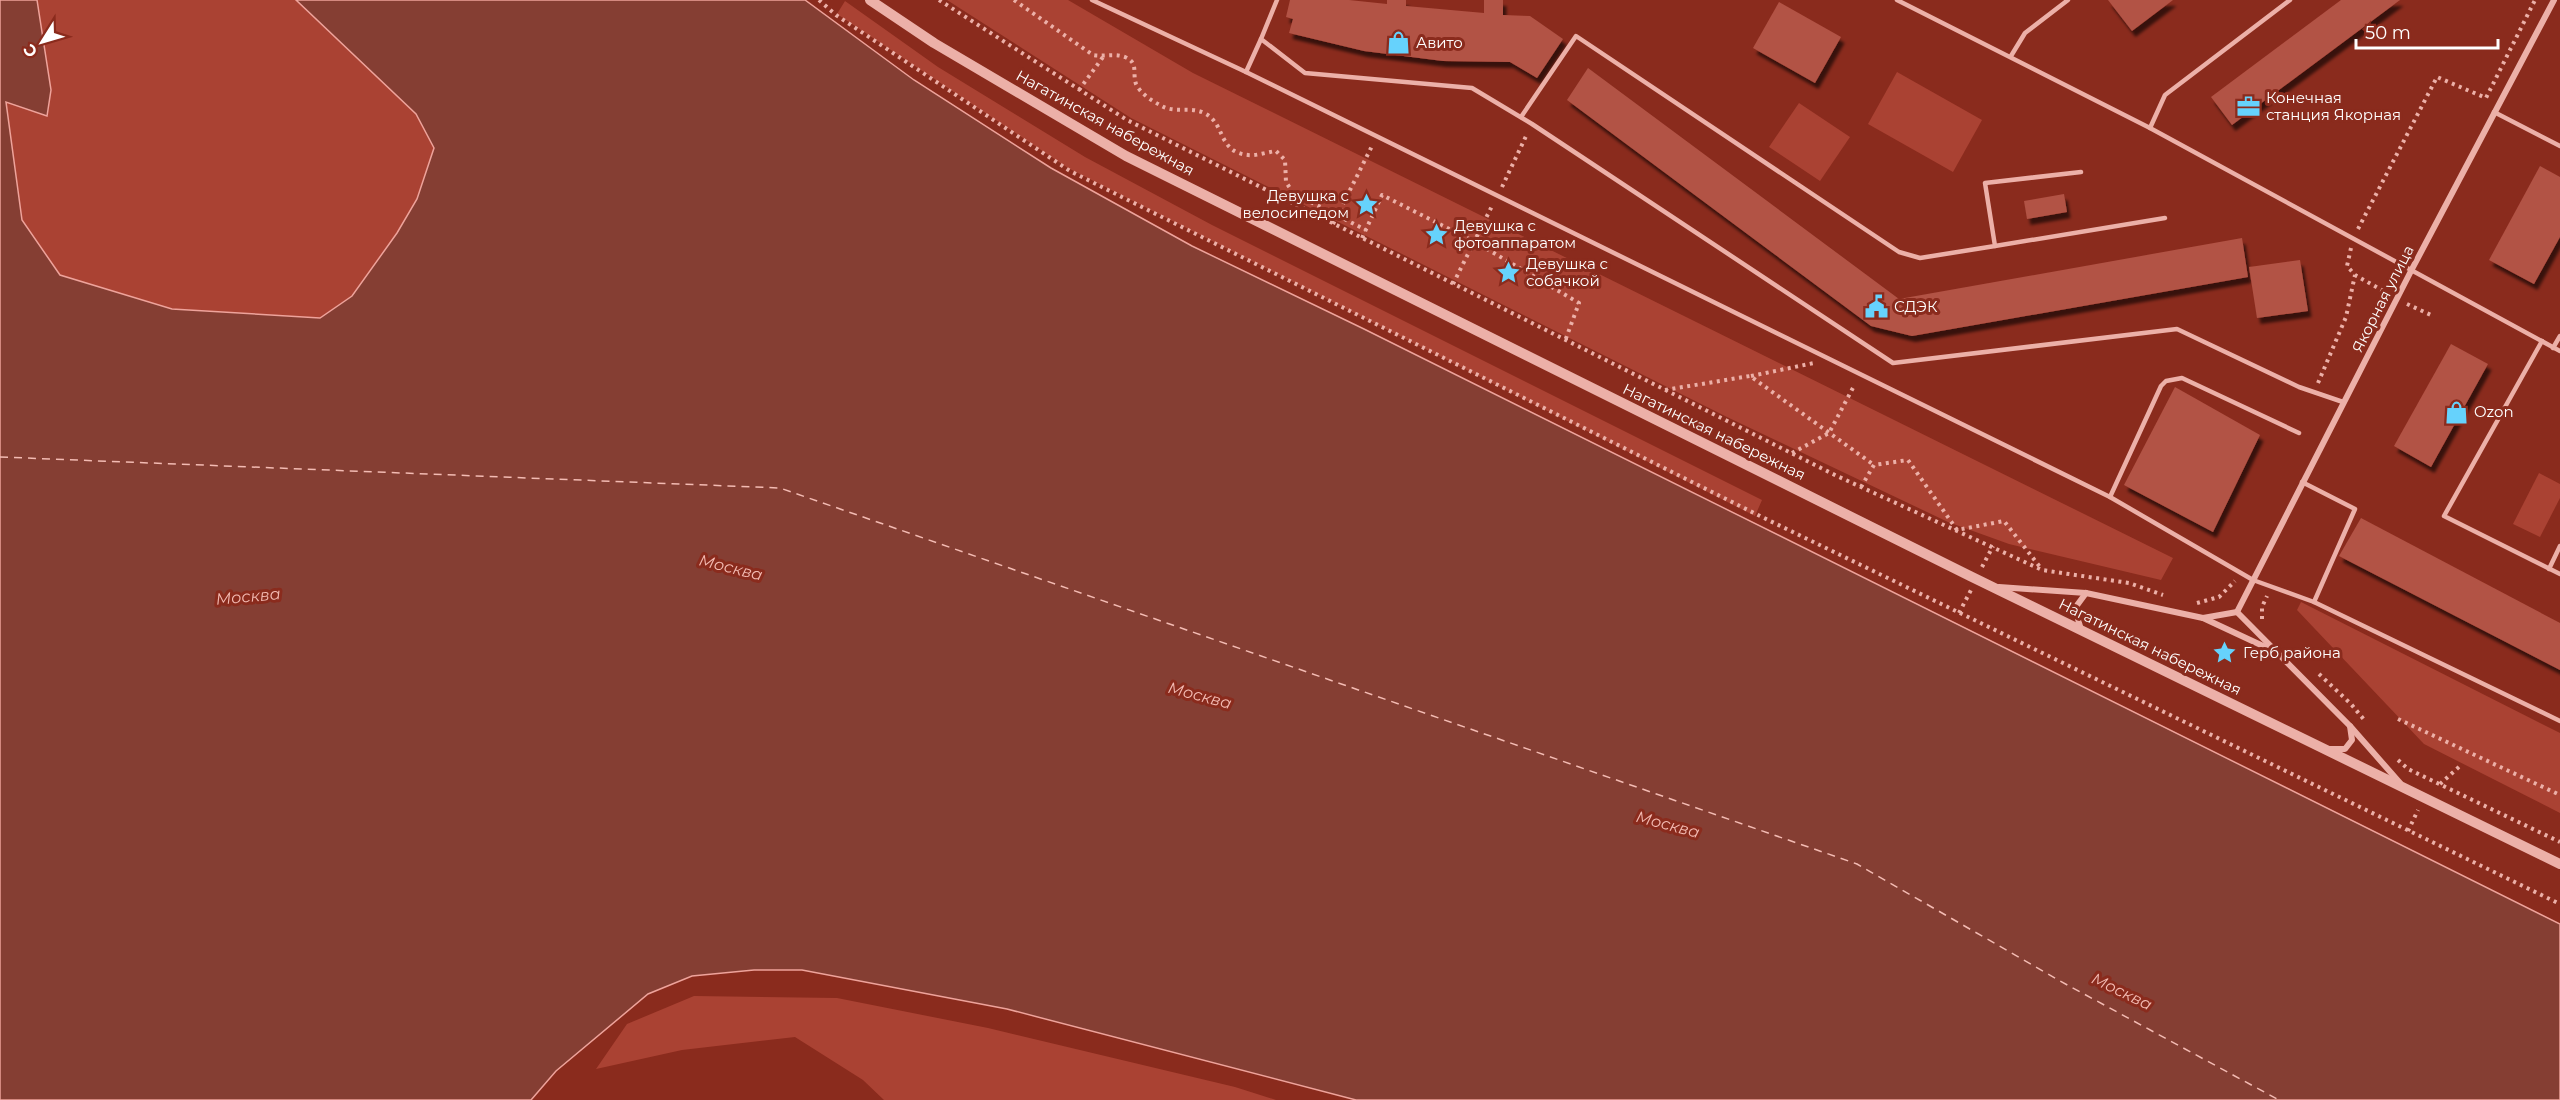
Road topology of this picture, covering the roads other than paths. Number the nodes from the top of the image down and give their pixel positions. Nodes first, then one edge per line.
1 (870, 0) edge
2 (1092, 0) edge
3 (1277, 0) edge
4 (1897, 0) edge
5 (2068, 0) edge
6 (2290, 0) edge
7 (2554, 0) edge
8 (1262, 39) junction
9 (2012, 56) junction
10 (1246, 72) junction
11 (2494, 112) junction
12 (1521, 117) junction
13 (2150, 128) junction
14 (2560, 147) edge
15 (2081, 172) dead end
16 (2165, 218) dead end
17 (1995, 246) junction
18 (2411, 271) junction
19 (2560, 336) edge
20 (2542, 341) junction
21 (2553, 348) junction
22 (2560, 351) edge
23 (2343, 402) junction
24 (2299, 433) dead end
25 (2302, 482) junction
26 (2110, 497) junction
27 (2560, 546) edge
28 (2548, 568) junction
29 (2560, 574) edge
30 (2253, 580) junction
31 (1990, 586) junction
32 (2086, 593) junction
33 (2314, 602) junction
34 (2237, 612) junction
35 (2203, 618) junction
36 (2081, 630) junction
37 (2276, 652) junction
38 (2560, 721) edge
39 (2349, 726) junction
40 (2327, 749) junction
41 (2401, 785) junction
42 (2560, 864) edge

1 - 31 street, Нагатинская набережная
2 - 10 lane
3 - 8 lane
4 - 9 lane
5 - 9 lane
6 - 13 lane
7 - 11 street, Якорная улица
8 - 10 lane
8 - 12 lane
9 - 13 lane
10 - 26 lane
11 - 14 lane
11 - 18 street, Якорная улица
12 - 17 lane
12 - 23 lane
13 - 18 lane
15 - 17 lane
16 - 17 lane
18 - 20 lane
18 - 23 street, Якорная улица
19 - 21 lane
20 - 21 lane
20 - 28 lane
21 - 22 lane
23 - 25 street, Якорная улица
24 - 26 lane
25 - 30 street, Якорная улица
25 - 33 lane
26 - 30 lane
27 - 28 lane
28 - 29 lane
30 - 33 lane
30 - 34 street, Якорная улица
31 - 32 street
31 - 36 street, Нагатинская набережная
32 - 35 street
32 - 36 street
33 - 38 lane
34 - 35 street
34 - 37 street
35 - 37 street
36 - 40 street, Нагатинская набережная
37 - 39 street
39 - 40 street
39 - 41 street
40 - 41 street, Нагатинская набережная
41 - 42 street, Нагатинская набережная

